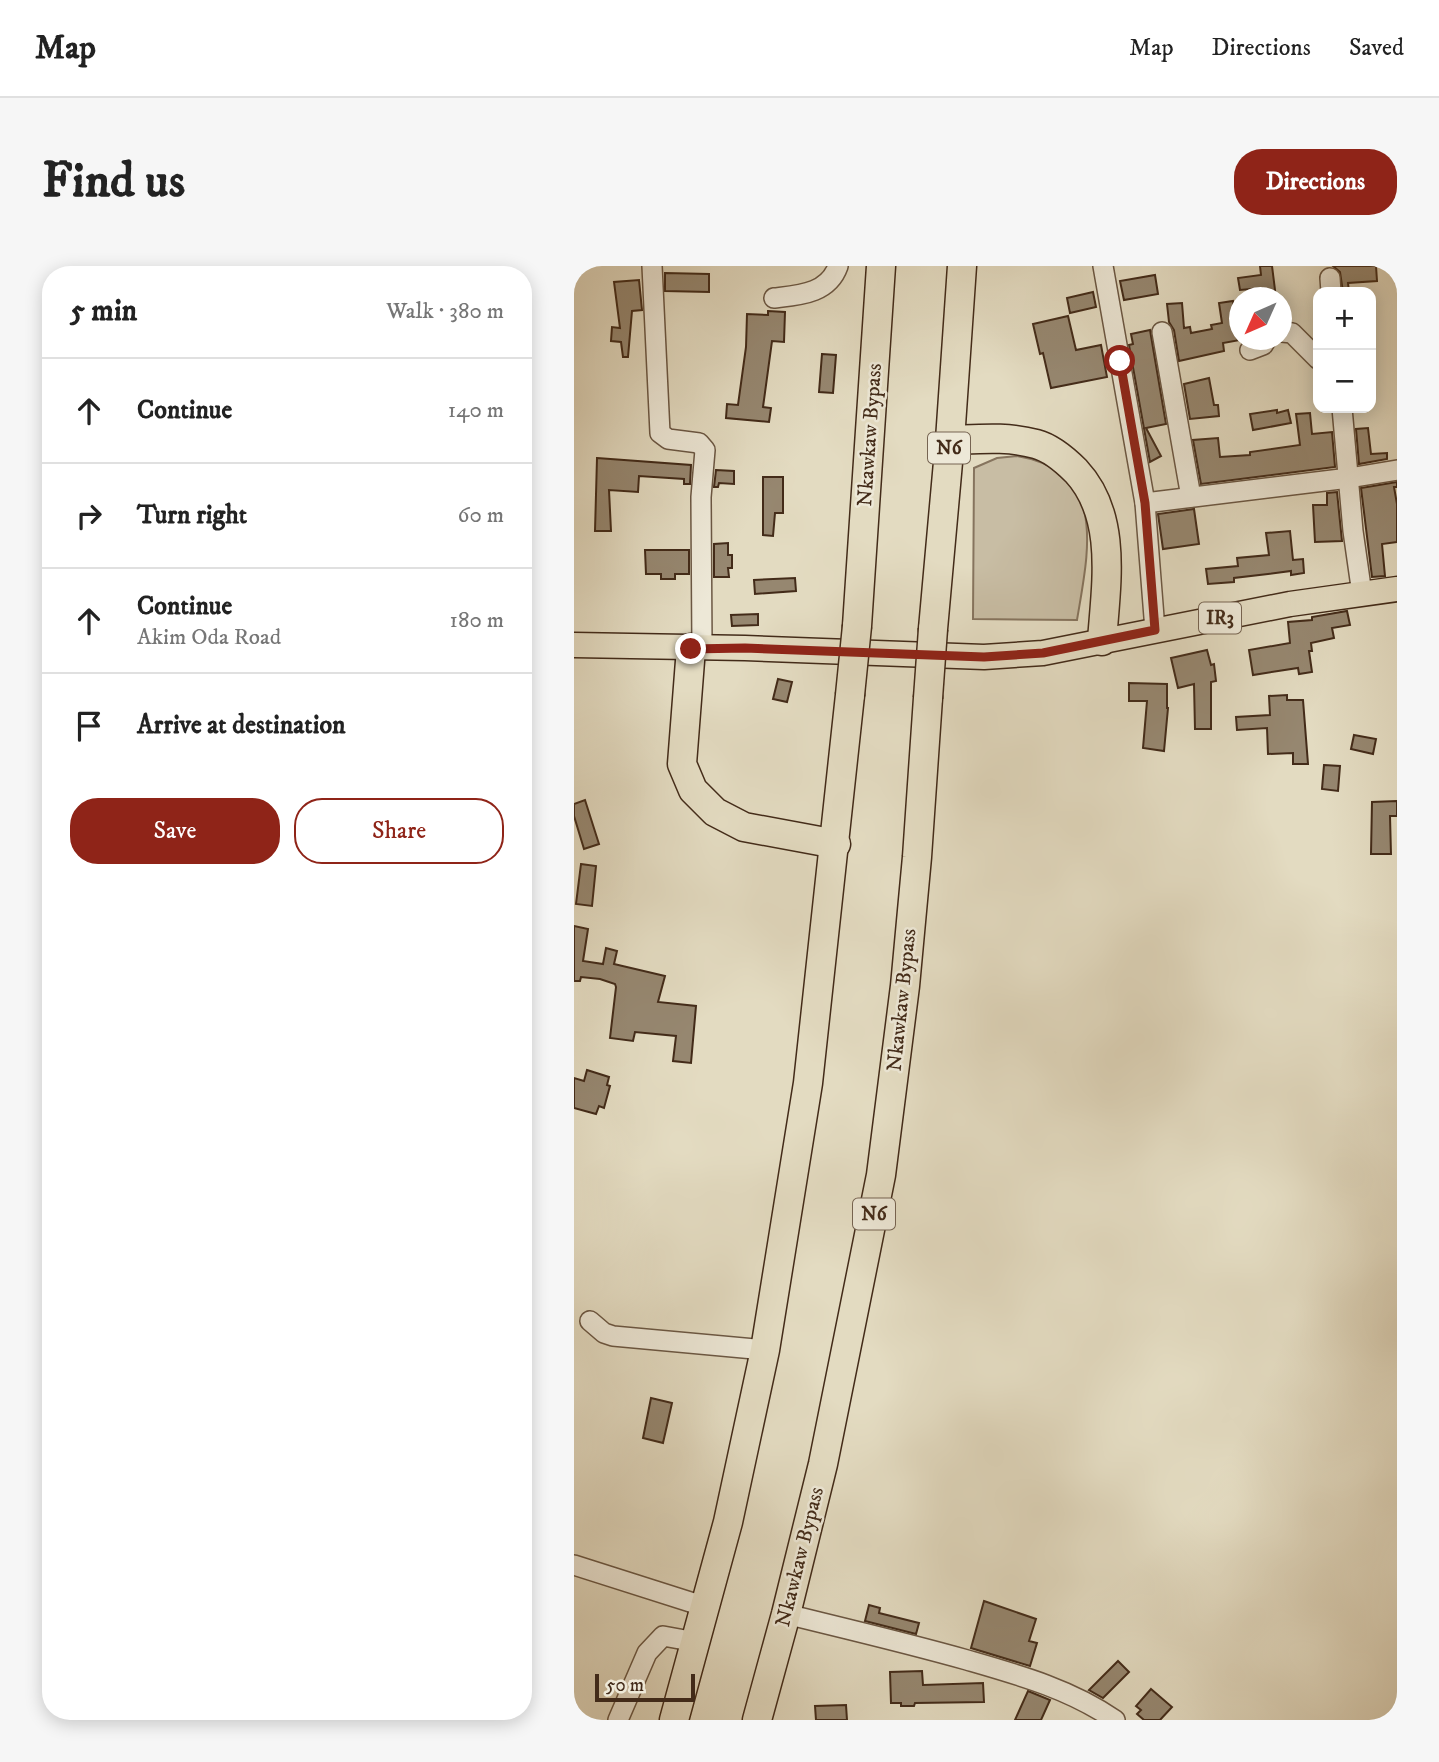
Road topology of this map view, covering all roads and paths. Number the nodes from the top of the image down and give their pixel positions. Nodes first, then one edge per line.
1 (652, 266) edge
2 (838, 266) edge
3 (881, 266) edge
4 (962, 266) edge
5 (1103, 266) edge
6 (774, 298) dead end
7 (1162, 332) dead end
8 (1292, 334) edge
9 (1313, 354) edge
10 (1342, 413) edge
11 (950, 440) junction
12 (1397, 470) edge
13 (1349, 478) junction
14 (1191, 498) junction
15 (1145, 503) junction
16 (1397, 589) edge
17 (1362, 594) junction
18 (1155, 630) junction
19 (1102, 641) junction
20 (574, 645) edge
21 (696, 649) junction
22 (836, 844) junction
23 (590, 1321) dead end
24 (765, 1350) junction
25 (574, 1565) edge
26 (706, 1607) junction
27 (786, 1614) junction
28 (696, 1642) junction
29 (618, 1720) edge
30 (674, 1720) edge
31 (757, 1720) edge
32 (1115, 1720) edge

1 - 21 street
2 - 6 street
3 - 22 highway, Nkawkaw Bypass, bridge
4 - 11 highway, Nkawkaw Bypass / N6
5 - 15 street
7 - 14 street
8 - 9 street
10 - 13 street
11 - 19 highway
11 - 27 highway, Nkawkaw Bypass / N6, bridge
12 - 13 street
13 - 14 street
13 - 17 street
14 - 15 street
15 - 18 street
16 - 17 main road, IR3
17 - 18 main road, IR3
18 - 19 main road, IR3
19 - 21 main road, IR3
20 - 21 main road, IR3
21 - 22 highway
22 - 24 highway, Nkawkaw Bypass
23 - 24 street
24 - 26 highway, Nkawkaw Bypass
25 - 26 street
26 - 28 highway, Nkawkaw Bypass
27 - 31 highway, Nkawkaw Bypass / N6
27 - 32 street
28 - 29 street
28 - 30 highway, Nkawkaw Bypass

